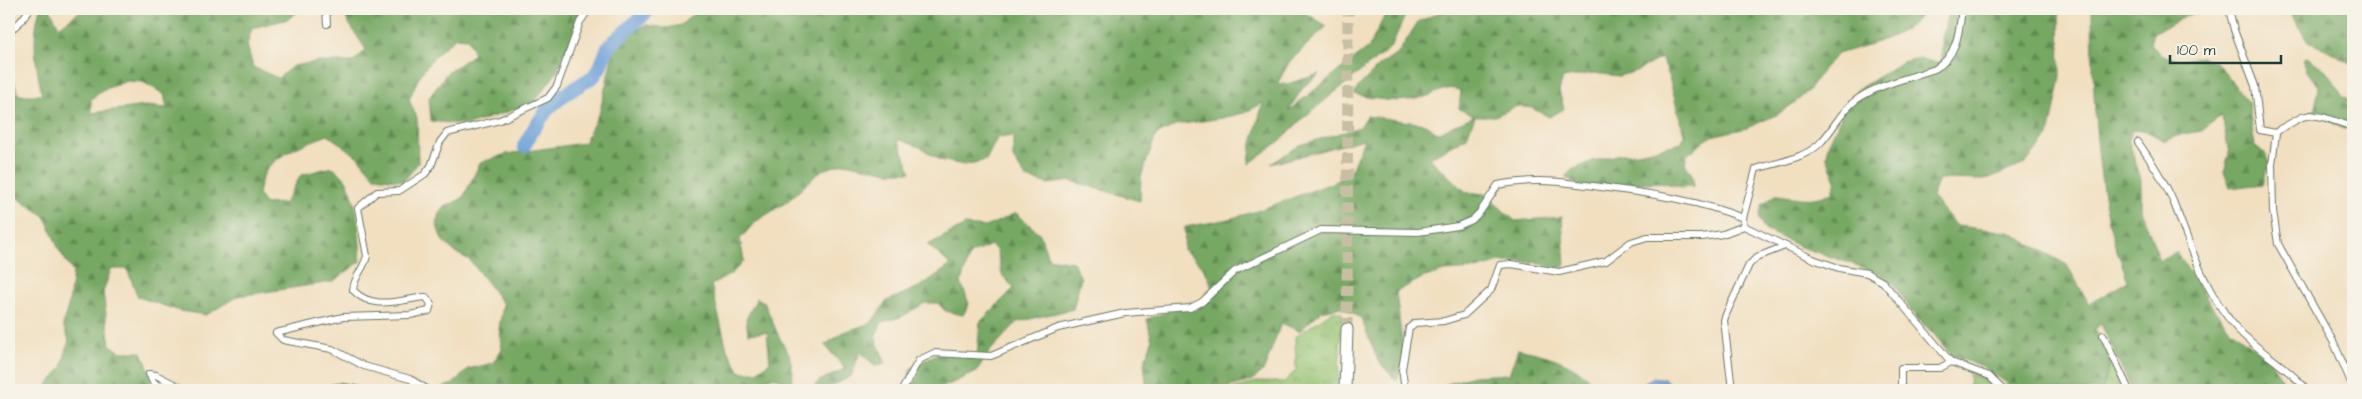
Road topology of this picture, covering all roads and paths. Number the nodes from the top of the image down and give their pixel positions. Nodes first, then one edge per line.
1 (30, 9) edge
2 (326, 9) edge
3 (589, 9) edge
4 (1962, 9) edge
5 (2229, 9) edge
6 (327, 24) dead end
7 (9, 32) edge
8 (2353, 127) edge
9 (2276, 133) junction
10 (2138, 142) dead end
11 (1743, 218) junction
12 (1744, 226) junction
13 (1785, 246) junction
14 (1347, 329) tunnel mouth
15 (2103, 335) dead end
16 (1951, 362) junction
17 (2353, 387) edge
18 (162, 390) edge
19 (186, 390) edge
20 (327, 390) edge
21 (360, 390) edge
22 (425, 390) edge
23 (902, 390) edge
24 (1345, 390) edge
25 (1405, 390) edge
26 (1732, 390) edge
27 (1901, 390) edge
28 (2003, 390) edge
29 (2129, 390) edge
30 (2307, 390) edge

1 - 7 street
2 - 6 street
3 - 22 street
4 - 11 street
5 - 9 street
8 - 9 street
9 - 17 street
10 - 30 street
11 - 12 street
11 - 23 street
12 - 13 street
12 - 25 street
13 - 16 street
13 - 26 street
14 - 24 highway
15 - 29 street
16 - 27 street
16 - 28 street
18 - 19 street
20 - 21 street

